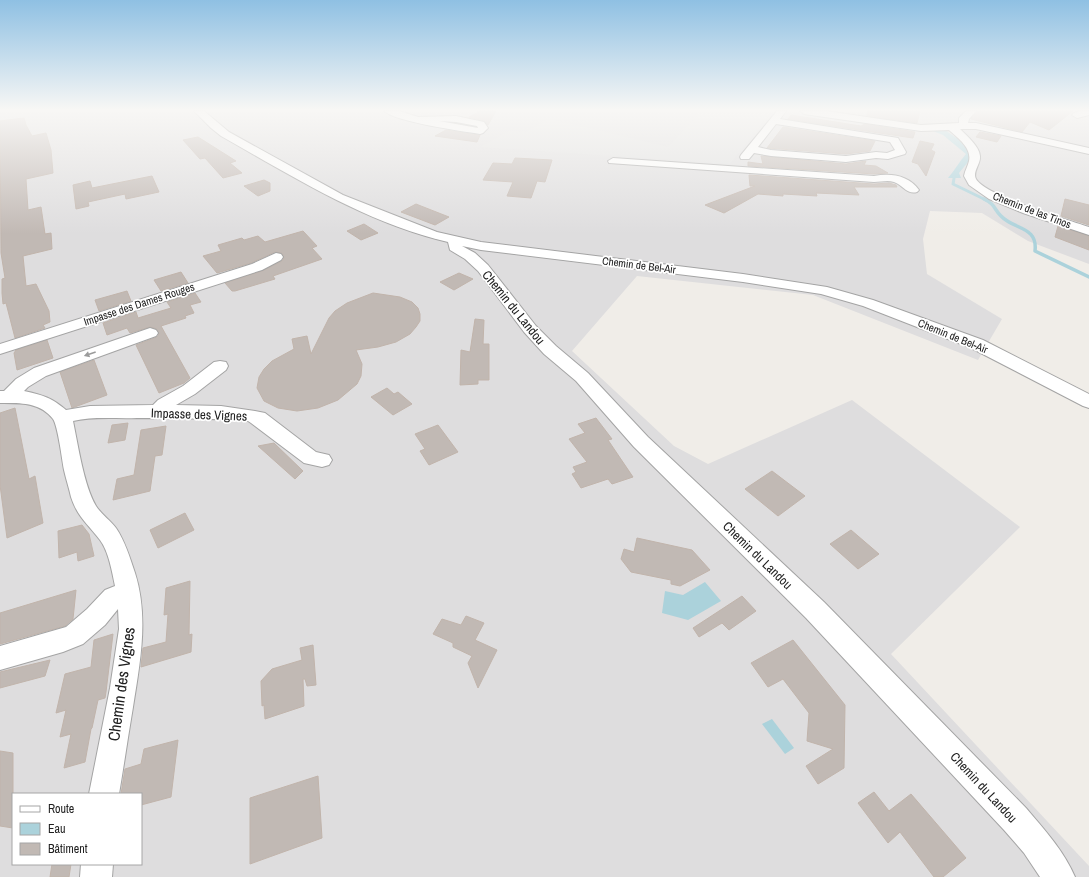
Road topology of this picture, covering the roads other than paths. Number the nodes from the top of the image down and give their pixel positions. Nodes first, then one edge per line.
1 (257, 152) edge
2 (749, 152) edge
3 (766, 152) edge
4 (901, 152) edge
5 (974, 152) edge
6 (613, 161) dead end
7 (735, 170) junction
8 (913, 190) dead end
9 (1089, 231) edge
10 (456, 241) junction
11 (276, 257) dead end
12 (150, 333) dead end
13 (0, 349) edge
14 (220, 366) dead end
15 (5, 396) edge
16 (1089, 402) edge
17 (159, 412) junction
18 (63, 418) junction
19 (322, 460) dead end
20 (128, 592) junction
21 (0, 658) edge
22 (104, 793) edge
23 (96, 865) edge
24 (96, 877) edge
25 (1059, 877) edge

1 - 10 street, Chemin de Bel-Air
2 - 7 street
3 - 4 street
5 - 9 street, Chemin de las Tinos
6 - 7 street
7 - 8 street
10 - 16 street, Chemin de Bel-Air
10 - 25 street, Chemin du Landou
11 - 13 street, Impasse des Dames Rouges
12 -> 15 street
14 - 17 street
15 - 18 street
17 - 18 street, Impasse des Vignes
17 - 19 street, Impasse des Vignes
18 - 20 street, Chemin des Vignes
20 - 21 street
20 - 22 street, Chemin des Vignes
23 - 24 street

